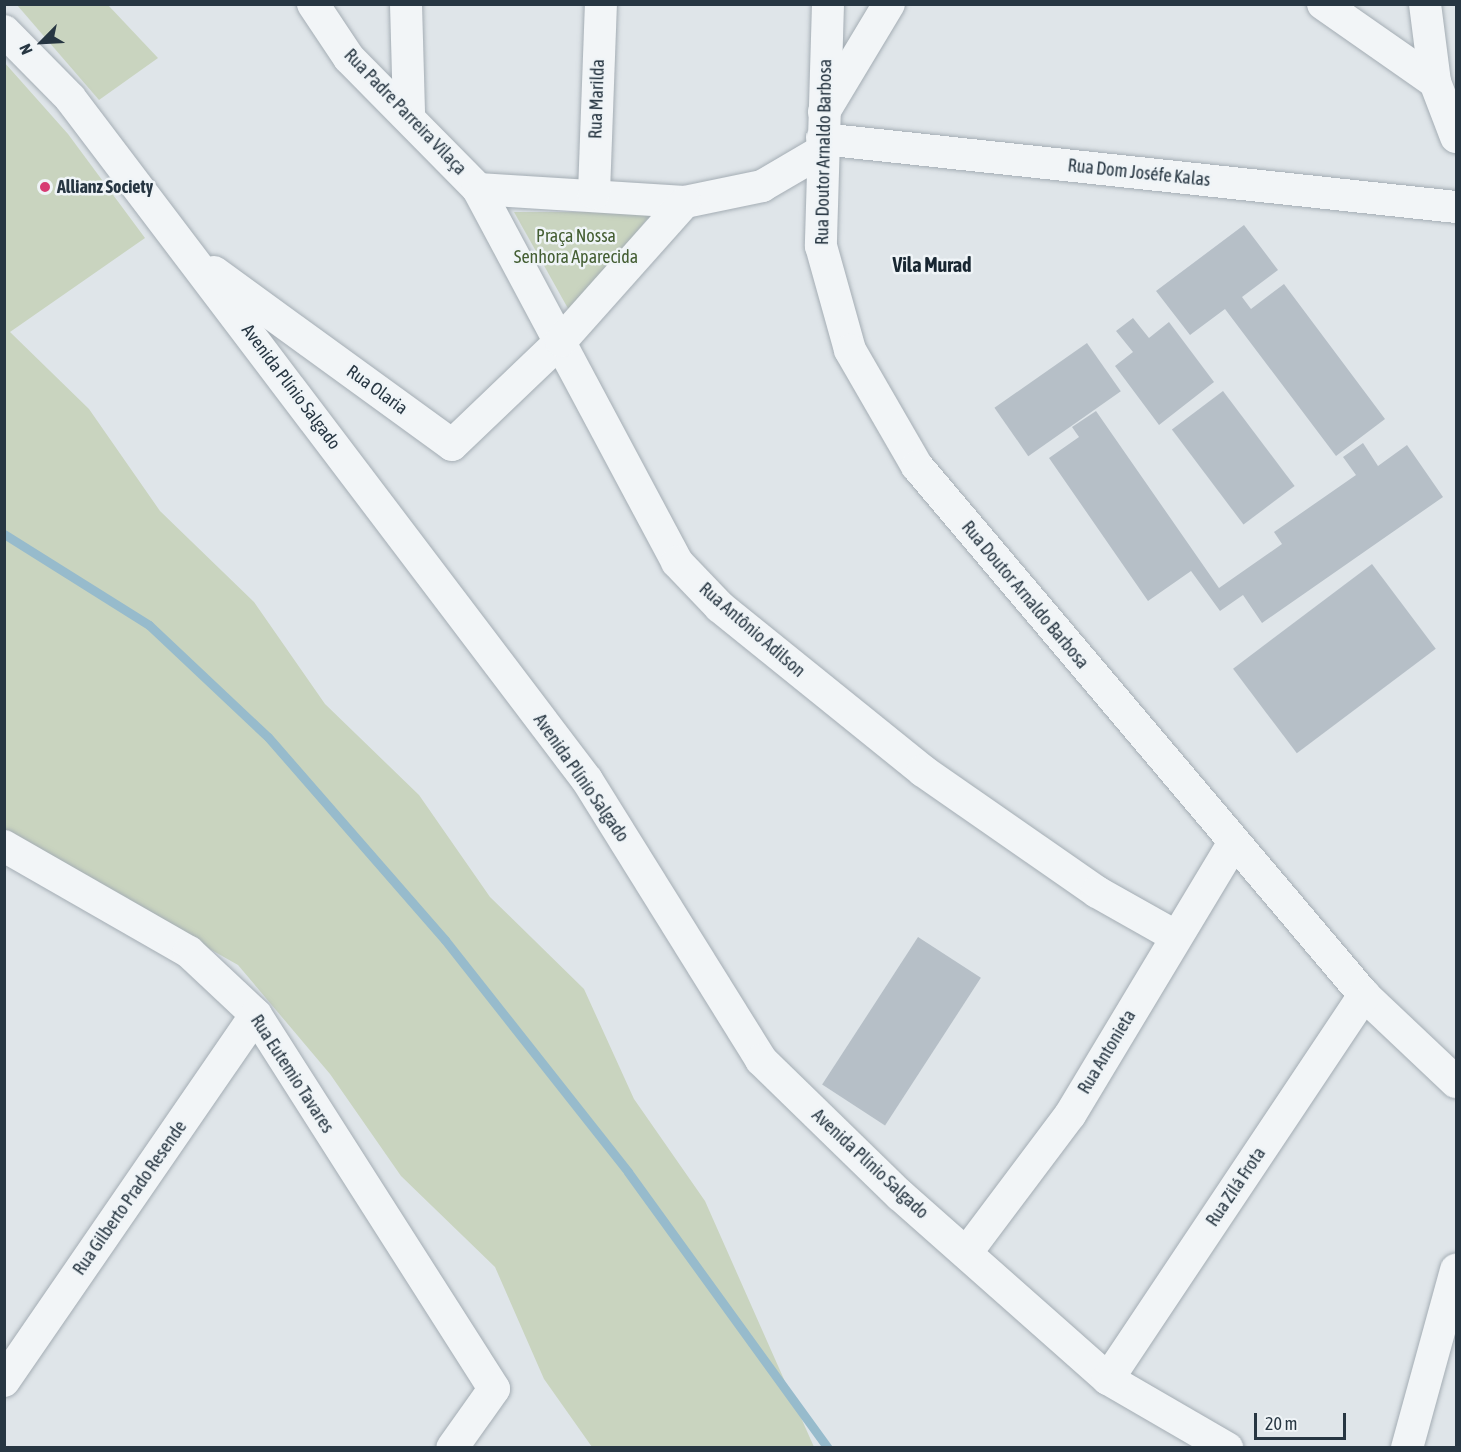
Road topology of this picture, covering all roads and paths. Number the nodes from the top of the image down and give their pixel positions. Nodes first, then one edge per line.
1 (313, 4) edge
2 (406, 4) edge
3 (601, 4) edge
4 (828, 4) edge
5 (889, 4) edge
6 (1323, 4) edge
7 (1425, 4) edge
8 (4, 31) edge
9 (1436, 82) junction
10 (409, 113) junction
11 (822, 134) junction
12 (1456, 137) edge
13 (762, 186) junction
14 (478, 189) junction
15 (594, 193) junction
16 (821, 196) junction
17 (684, 202) junction
18 (1456, 207) edge
19 (180, 247) junction
20 (561, 341) junction
21 (1233, 844) junction
22 (4, 846) edge
23 (1175, 936) junction
24 (1364, 995) junction
25 (256, 1015) junction
26 (1456, 1082) edge
27 (967, 1252) junction
28 (1456, 1270) edge
29 (1108, 1378) junction
30 (4, 1381) edge
31 (452, 1448) edge
32 (1227, 1448) edge
33 (1407, 1448) edge

1 - 10 street, Rua Padre Parreira Vilaça
2 - 10 street
3 - 15 street, Rua Marilda
4 - 11 street, Rua Doutor Arnaldo Barbosa
5 - 11 street
6 - 9 street
7 - 9 street
8 - 19 street, Avenida Plínio Salgado
9 - 12 street
10 - 14 street, Rua Padre Parreira Vilaça
11 - 13 street
11 - 16 street, Rua Doutor Arnaldo Barbosa
11 - 18 street, Rua Dom Joséfe Kalas
13 - 16 street
13 - 17 street
14 - 15 street
14 - 20 street, Rua Antônio Adilson
15 - 17 street
16 - 21 street, Rua Doutor Arnaldo Barbosa
17 - 20 street
19 - 20 street, Rua Olaria
19 - 27 street, Avenida Plínio Salgado
20 - 23 street, Rua Antônio Adilson
21 - 23 street, Rua Antonieta
21 - 24 street, Rua Doutor Arnaldo Barbosa
22 - 25 street, Rua Eutemio Tavares
23 - 27 street, Rua Antonieta
24 - 26 street, Rua Doutor Arnaldo Barbosa
24 - 29 street, Rua Zilá Frota
25 - 30 street, Rua Gilberto Prado Resende
25 - 31 street, Rua Eutemio Tavares
27 - 29 street, Avenida Plínio Salgado
28 - 33 street
29 - 32 street, Avenida Plínio Salgado

